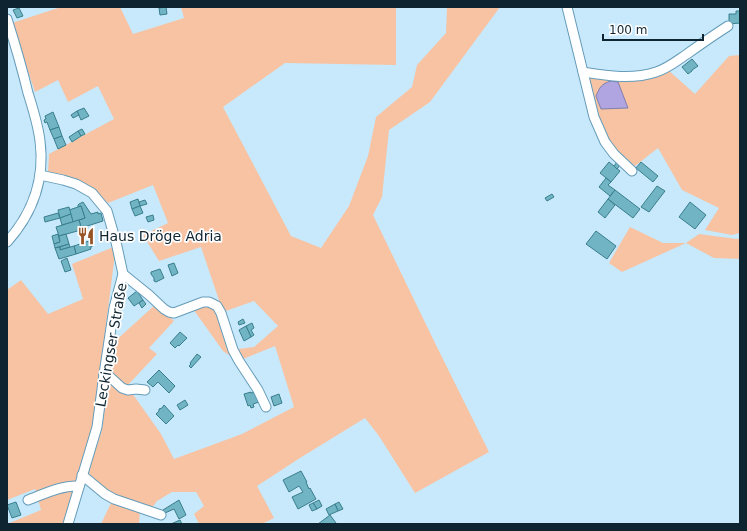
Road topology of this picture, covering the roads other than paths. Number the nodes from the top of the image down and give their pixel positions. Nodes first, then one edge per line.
1 (567, 7) edge
2 (7, 19) edge
3 (728, 26) dead end
4 (10, 39) edge
5 (583, 72) junction
6 (632, 172) dead end
7 (40, 176) junction
8 (7, 242) edge
9 (123, 274) junction
10 (104, 374) junction
11 (146, 390) dead end
12 (266, 407) dead end
13 (82, 475) junction
14 (79, 486) junction
15 (28, 500) dead end
16 (161, 515) dead end
17 (68, 524) edge

1 - 5 street
2 - 4 street
3 - 5 street
4 - 7 street
5 - 6 street
7 - 8 street
7 - 9 street, Leckingser Straße
9 - 10 street, Leckingser Straße
9 - 12 street
10 - 11 street
10 - 13 street, Leckingser Straße
13 - 14 street, Leckingser Straße
13 - 16 street
14 - 15 street
14 - 17 street, Leckingser Straße

